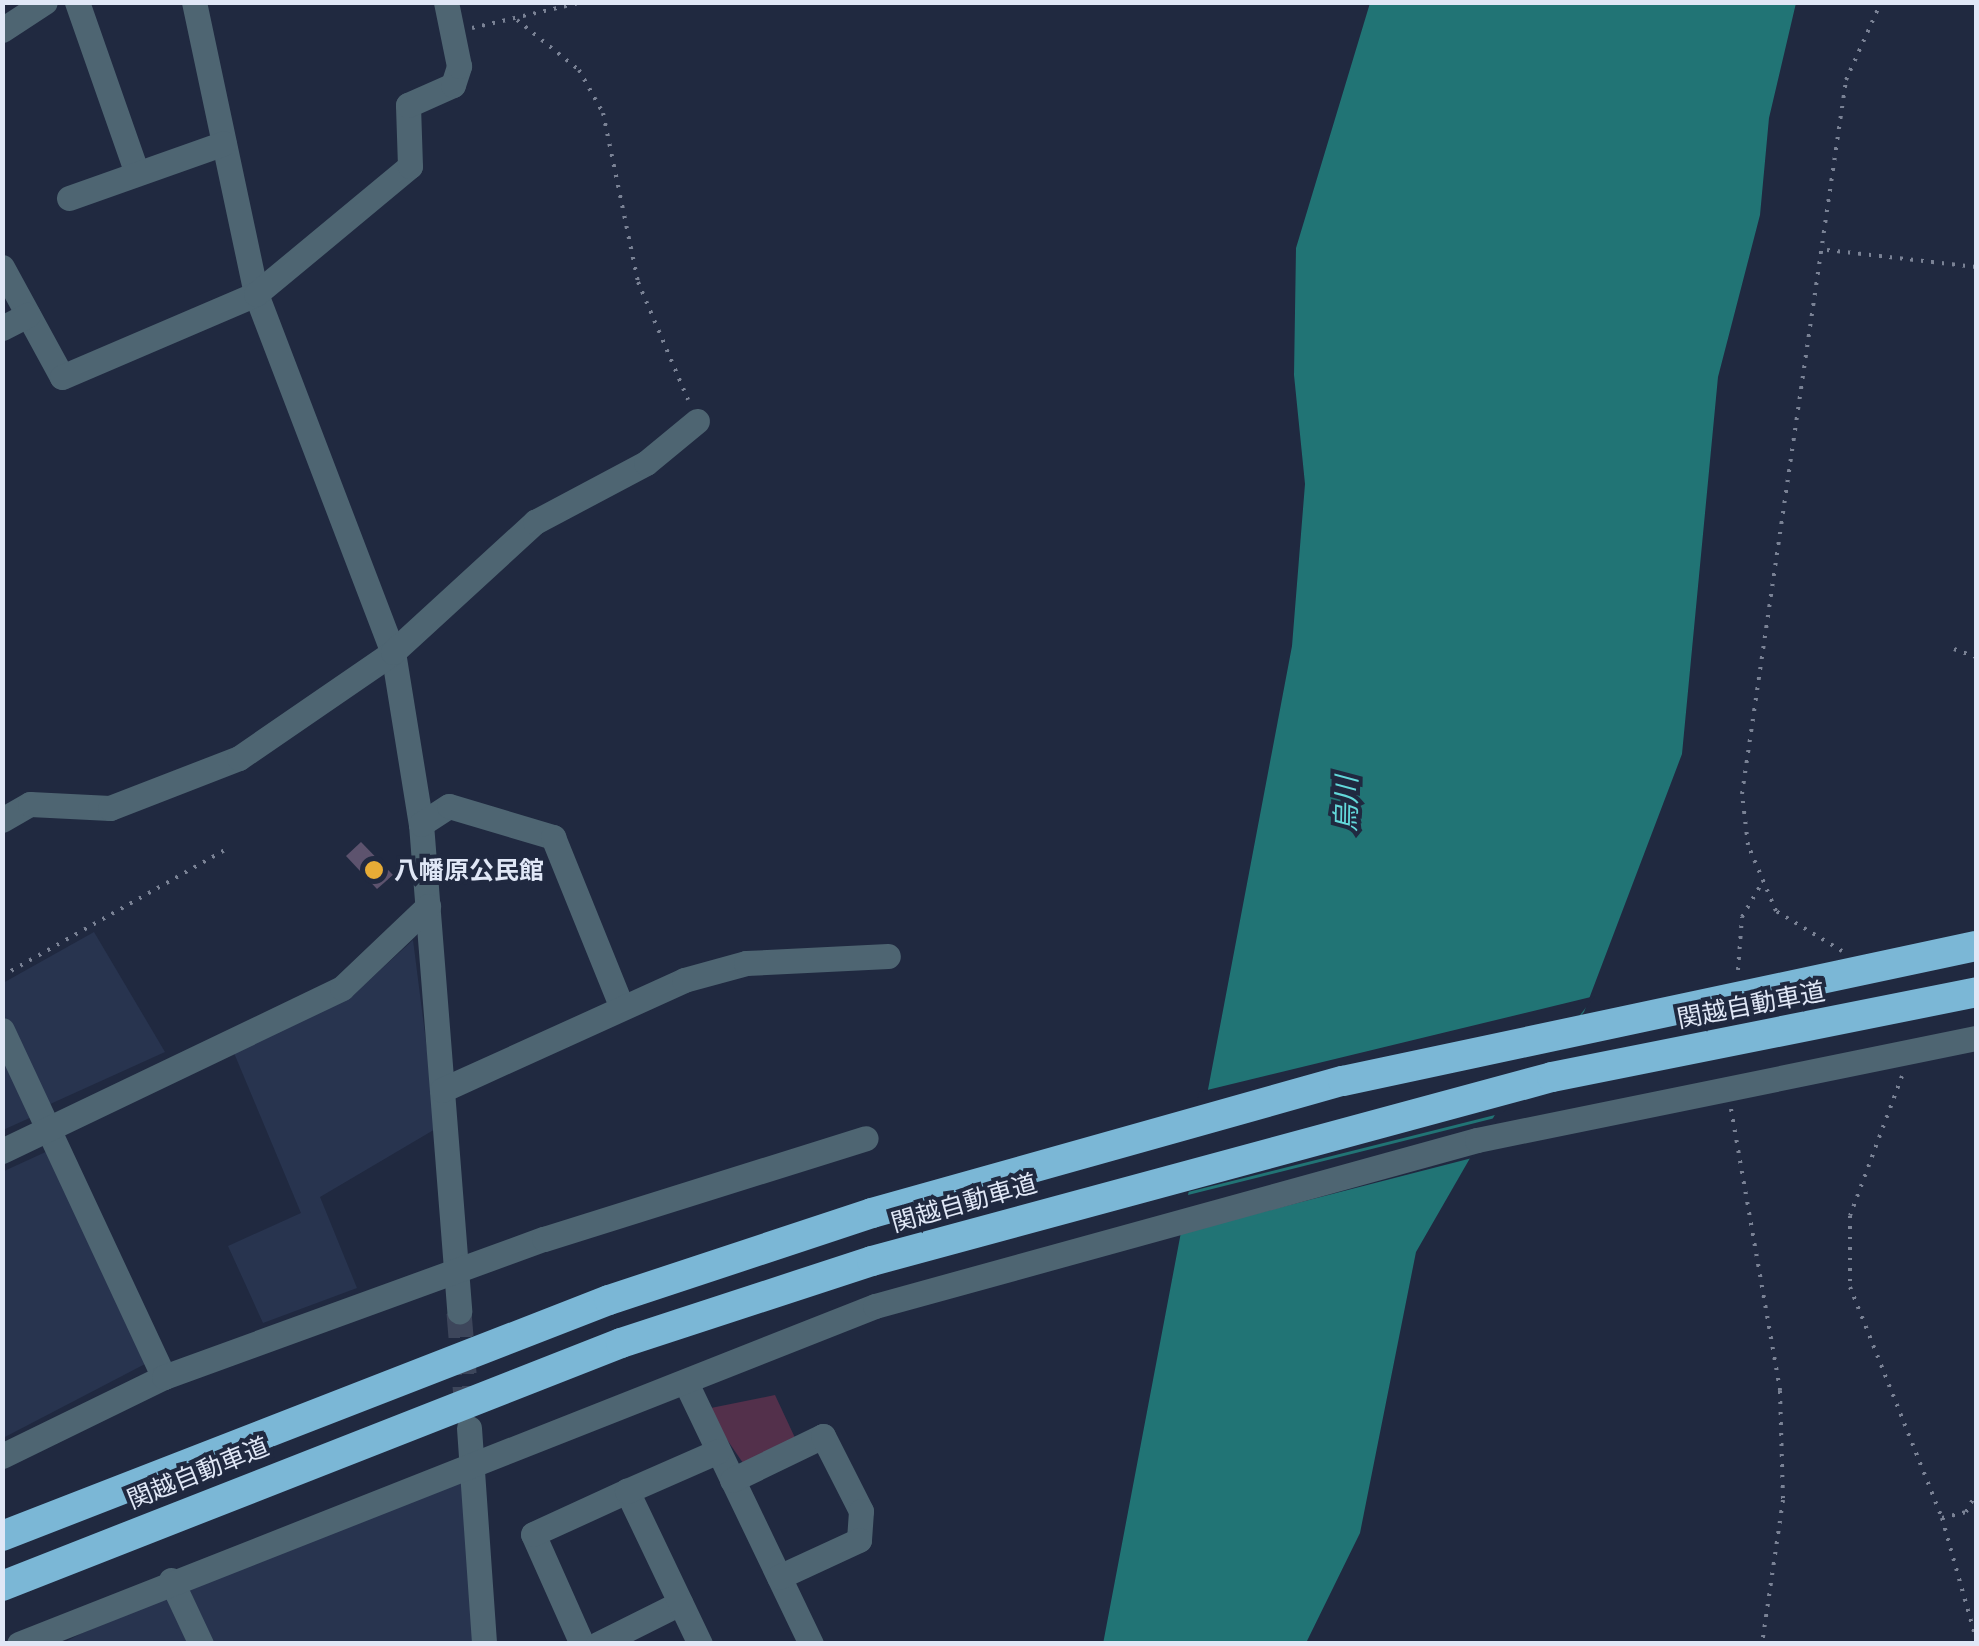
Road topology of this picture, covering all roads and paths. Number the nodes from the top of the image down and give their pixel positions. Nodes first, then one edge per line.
1 (45, 2) edge
2 (77, 2) edge
3 (194, 2) edge
4 (446, 2) edge
5 (583, 2) edge
6 (1881, 2) edge
7 (1973, 2) edge
8 (1976, 9) edge
9 (517, 20) junction
10 (2, 30) edge
11 (453, 31) junction
12 (224, 143) junction
13 (137, 174) junction
14 (69, 198) dead end
15 (1826, 250) junction
16 (2, 268) edge
17 (1976, 268) edge
18 (256, 294) junction
19 (28, 315) junction
20 (2, 328) edge
21 (696, 421) joint
22 (1954, 649) dead end
23 (394, 652) junction
24 (1976, 657) edge
25 (2, 820) edge
26 (422, 824) junction
27 (225, 850) dead end
28 (1763, 881) junction
29 (428, 906) junction
30 (1976, 946) edge
31 (888, 956) dead end
32 (1845, 957) dead end
33 (2, 976) edge
34 (1737, 991) dead end
35 (1976, 992) edge
36 (621, 1005) junction
37 (2, 1030) edge
38 (1976, 1038) edge
39 (1904, 1071) dead end
40 (442, 1090) junction
41 (1729, 1101) dead end
42 (51, 1130) junction
43 (866, 1138) dead end
44 (2, 1152) edge
45 (458, 1271) junction
46 (459, 1312) tunnel mouth
47 (164, 1378) junction
48 (687, 1386) junction
49 (469, 1428) tunnel mouth
50 (718, 1450) junction
51 (2, 1456) edge
52 (472, 1466) junction
53 (732, 1480) junction
54 (627, 1491) junction
55 (1976, 1494) edge
56 (1942, 1518) junction
57 (2, 1536) edge
58 (778, 1577) junction
59 (171, 1580) junction
60 (2, 1586) edge
61 (680, 1602) junction
62 (1976, 1639) edge
63 (19, 1644) edge
64 (201, 1644) edge
65 (484, 1644) edge
66 (582, 1644) edge
67 (598, 1644) edge
68 (700, 1644) edge
69 (811, 1644) edge
70 (1762, 1644) edge

1 - 10 street
2 - 13 street
3 - 12 street
4 - 11 street
5 - 9 path
6 - 15 path
7 - 8 path
9 - 11 path
9 - 21 path
11 - 18 street
12 - 13 street
12 - 18 street
13 - 14 street
15 - 17 path
15 - 28 path
16 - 19 street
18 - 19 street
18 - 23 street
19 - 20 street
21 - 23 street
22 - 24 path
23 - 25 street
23 - 26 street
26 - 29 street
26 - 36 street
27 - 33 path
28 - 32 path
28 - 34 path
29 - 40 street
29 - 42 street
30 - 57 highway, 関越自動車道, bridge
31 - 36 street
35 - 60 highway, 関越自動車道, bridge
36 - 40 street
37 - 42 street
38 - 48 street, bridge
39 - 56 path
40 - 45 street
41 - 70 path
42 - 44 street
42 - 47 street
43 - 45 street
45 - 46 street
45 - 47 street
47 - 51 street
48 - 50 street
48 - 52 street
49 - 52 street
50 - 53 street
50 - 54 street
52 - 59 street
52 - 65 street
53 - 58 street
53 - 58 street
54 - 61 street
54 - 66 street
55 - 56 path
56 - 62 path
58 - 69 street
59 - 63 street
59 - 64 street
61 - 67 street
61 - 68 street

